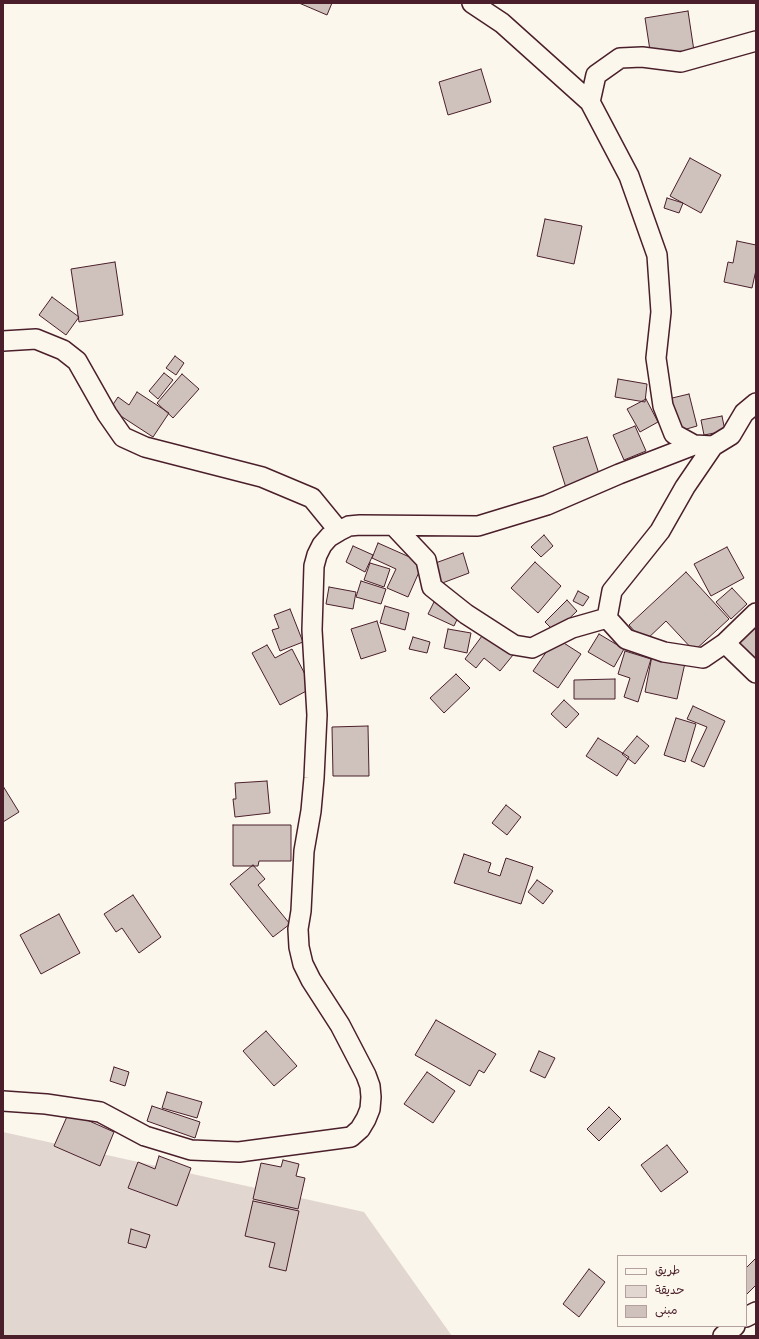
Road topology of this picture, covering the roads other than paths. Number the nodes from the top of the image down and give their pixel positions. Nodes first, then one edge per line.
1 (472, 3) edge
2 (756, 41) edge
3 (590, 102) junction
4 (3, 341) edge
5 (756, 403) edge
6 (694, 445) junction
7 (713, 446) junction
8 (394, 526) junction
9 (338, 531) junction
10 (756, 613) edge
11 (607, 618) junction
12 (725, 643) junction
13 (756, 673) edge
14 (3, 1101) edge
15 (756, 1312) edge
16 (747, 1316) edge
17 (734, 1327) edge
18 (723, 1336) edge

1 - 3 street
2 - 3 street
3 - 6 street
4 - 9 street
5 - 7 street
6 - 7 street
6 - 8 street
7 - 11 street
8 - 9 street
8 - 11 street
9 - 14 street
10 - 12 street
11 - 12 street
12 - 13 street
15 - 16 street
17 - 18 street

